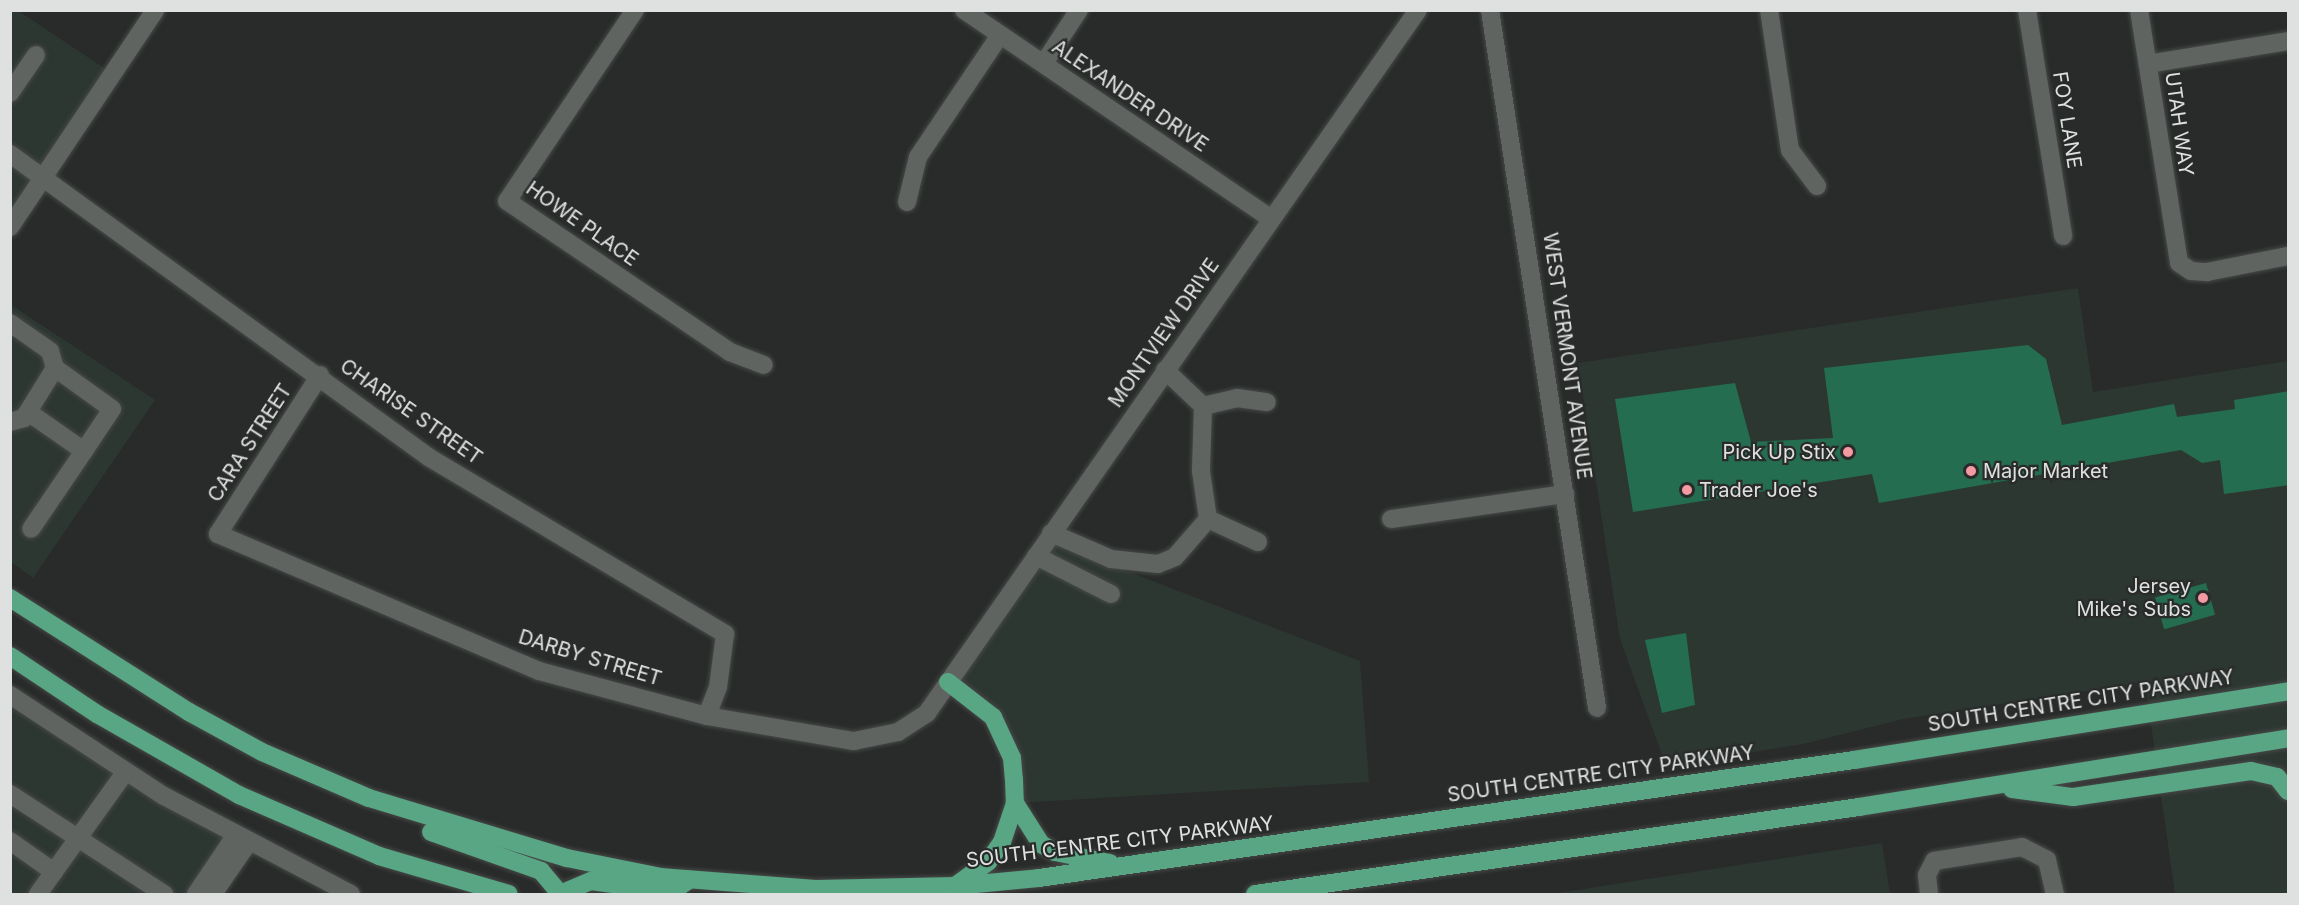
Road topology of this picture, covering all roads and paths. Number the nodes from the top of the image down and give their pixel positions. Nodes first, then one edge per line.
1 (155, 10) edge
2 (635, 10) edge
3 (964, 10) edge
4 (1079, 10) edge
5 (1418, 10) edge
6 (1490, 10) edge
7 (1769, 10) edge
8 (2026, 10) edge
9 (2139, 10) edge
10 (1000, 35) junction
11 (2289, 41) edge
12 (36, 55) dead end
13 (1044, 63) junction
14 (2148, 64) junction
15 (12, 89) edge
16 (10, 154) edge
17 (45, 179) junction
18 (1816, 186) dead end
19 (907, 202) dead end
20 (1271, 219) junction
21 (10, 228) edge
22 (2063, 236) dead end
23 (2289, 256) edge
24 (10, 323) edge
25 (764, 365) dead end
26 (55, 368) junction
27 (1165, 370) junction
28 (320, 375) junction
29 (1267, 402) dead end
30 (1203, 406) junction
31 (28, 412) junction
32 (10, 422) edge
33 (84, 451) junction
34 (1565, 494) junction
35 (1208, 519) junction
36 (1391, 519) dead end
37 (32, 529) dead end
38 (1051, 533) junction
39 (218, 534) joint
40 (1258, 542) dead end
41 (1035, 556) junction
42 (1111, 594) dead end
43 (10, 598) edge
44 (10, 656) edge
45 (948, 682) junction
46 (2289, 691) edge
47 (10, 695) edge
48 (1597, 708) dead end
49 (707, 716) junction
50 (2289, 738) edge
51 (126, 771) junction
52 (1993, 787) junction
53 (2289, 790) edge
54 (10, 795) edge
55 (369, 798) junction
56 (1015, 803) junction
57 (78, 838) junction
58 (241, 840) junction
59 (10, 841) edge
60 (1126, 866) junction
61 (54, 872) junction
62 (689, 880) junction
63 (955, 886) junction
64 (38, 894) edge
65 (164, 894) edge
66 (196, 894) edge
67 (213, 894) edge
68 (351, 894) edge
69 (509, 894) edge
70 (560, 894) edge
71 (1255, 894) edge
72 (1929, 894) edge
73 (2055, 894) edge

1 - 17 street
2 - 25 street, HOWE PLACE
3 - 10 street, ALEXANDER DRIVE
4 - 13 street
5 - 20 street, MONTVIEW DRIVE
6 - 34 street, WEST VERMONT AVENUE
7 - 18 street
8 - 22 street, FOY LANE
9 - 14 street, UTAH WAY
10 - 13 street, ALEXANDER DRIVE
10 - 19 street
11 - 14 street
12 - 15 street
13 - 20 street, ALEXANDER DRIVE
14 - 23 street, UTAH WAY
16 - 17 street, CHARISE STREET
17 - 21 street
17 - 28 street, CHARISE STREET
20 - 27 street, MONTVIEW DRIVE
24 - 26 street
26 - 31 street
26 - 33 street
27 - 30 street
27 - 38 street, MONTVIEW DRIVE
28 - 39 street, CARA STREET
28 - 49 street, CHARISE STREET
29 - 30 street
30 - 35 street
31 - 32 street
31 - 33 street
33 - 37 street
34 - 36 street
34 - 48 street, WEST VERMONT AVENUE
35 - 38 street
35 - 40 street
38 - 41 street, MONTVIEW DRIVE
39 - 49 street, DARBY STREET
41 - 42 street
41 - 45 street, MONTVIEW DRIVE
43 - 55 highway, SOUTH CENTRE CITY PARKWAY
44 - 69 highway
45 - 49 street, DARBY STREET
45 - 56 highway
46 - 60 highway, SOUTH CENTRE CITY PARKWAY
47 - 51 street
50 - 52 highway
51 - 57 street
51 - 58 street
52 - 53 highway
52 - 71 highway
54 - 57 street
55 - 62 highway, SOUTH CENTRE CITY PARKWAY
55 - 70 highway
56 - 60 highway
56 - 63 highway
57 - 61 street
57 - 65 street
58 - 66 street
58 - 67 street
58 - 68 street
59 - 61 street
60 - 63 highway, SOUTH CENTRE CITY PARKWAY
61 - 64 street
62 - 63 highway, SOUTH CENTRE CITY PARKWAY
62 - 70 highway
72 - 73 street

